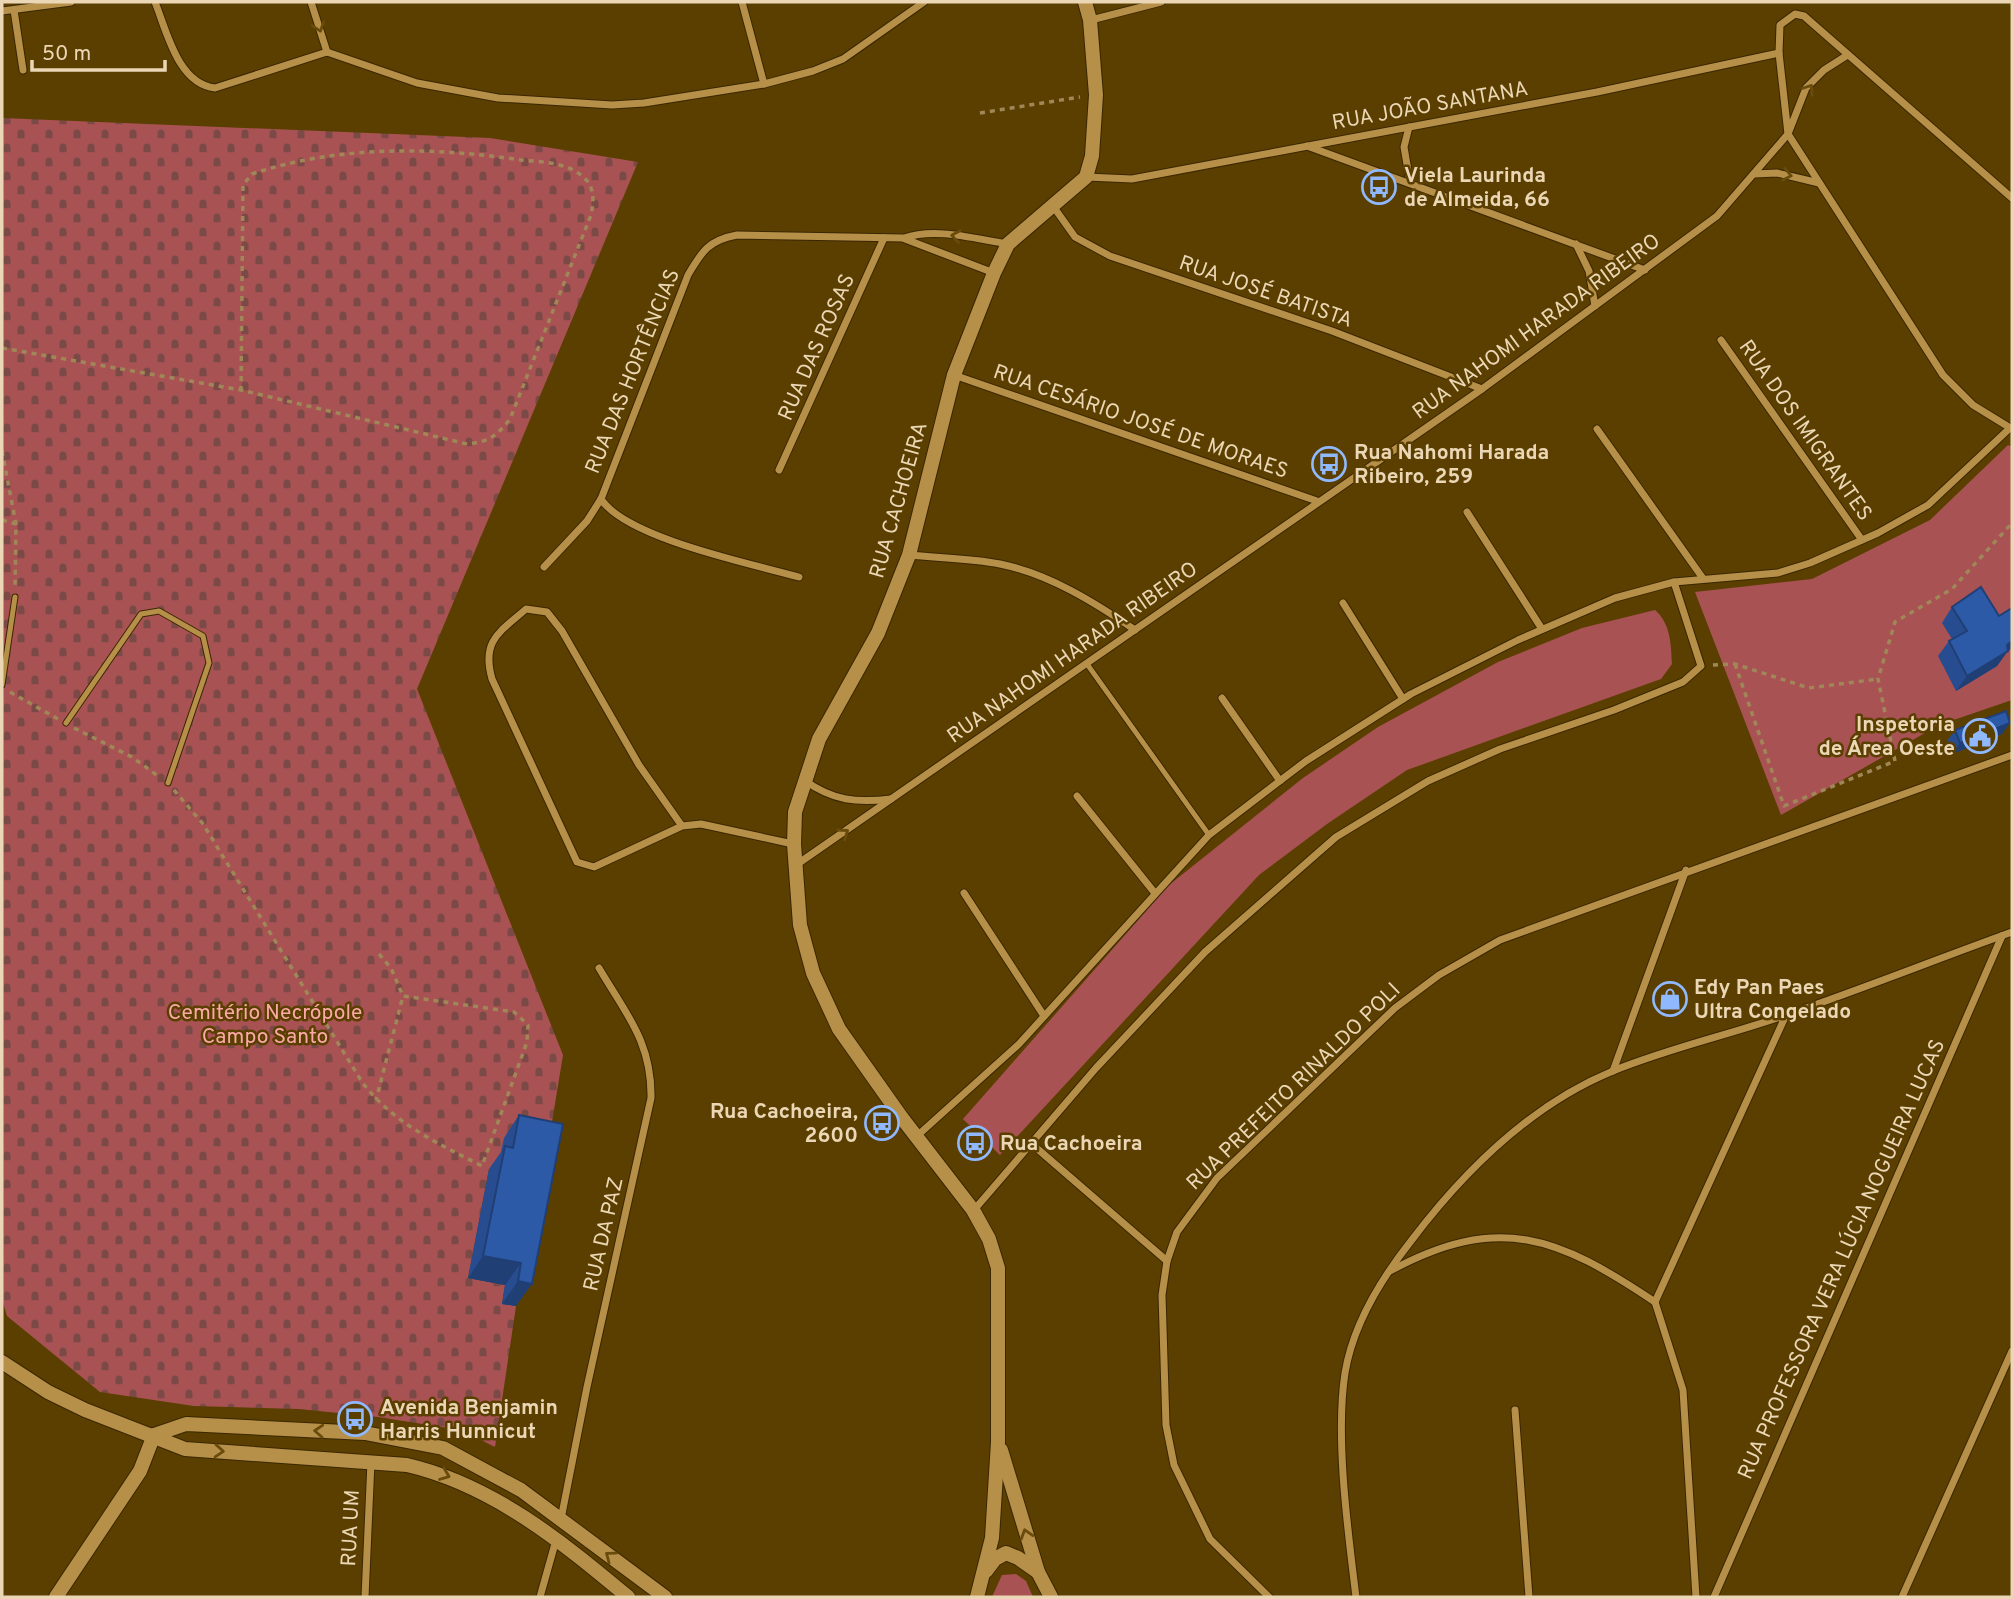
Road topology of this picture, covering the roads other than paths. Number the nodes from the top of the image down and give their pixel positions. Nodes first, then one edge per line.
1 (71, 2) edge
2 (155, 2) edge
3 (313, 2) edge
4 (742, 2) edge
5 (924, 2) edge
6 (1085, 2) edge
7 (1161, 2) edge
8 (14, 10) junction
9 (2, 11) edge
10 (1090, 20) junction
11 (327, 52) junction
12 (1779, 53) junction
13 (1846, 56) junction
14 (23, 70) dead end
15 (764, 84) junction
16 (1409, 127) junction
17 (1788, 134) junction
18 (1307, 145) junction
19 (1754, 174) junction
20 (1086, 177) junction
21 (1410, 183) junction
22 (1820, 183) junction
23 (2012, 198) edge
24 (1053, 206) junction
25 (884, 238) junction
26 (904, 238) junction
27 (1008, 244) junction
28 (1576, 244) junction
29 (1645, 270) junction
30 (994, 273) junction
31 (1595, 306) junction
32 (1721, 340) dead end
33 (954, 375) junction
34 (1482, 389) junction
35 (2011, 428) edge
36 (1597, 429) dead end
37 (779, 470) dead end
38 (601, 499) junction
39 (1317, 501) junction
40 (1467, 512) dead end
41 (1862, 540) junction
42 (909, 555) junction
43 (544, 567) dead end
44 (799, 577) dead end
45 (1702, 577) junction
46 (1674, 582) junction
47 (15, 597) road end
48 (1343, 603) dead end
49 (1542, 629) junction
50 (1135, 630) junction
51 (1087, 664) junction
52 (2, 686) edge
53 (1222, 698) dead end
54 (1403, 699) junction
55 (66, 723) road end
56 (2012, 755) edge
57 (803, 779) junction
58 (1280, 781) junction
59 (168, 783) road end
60 (1077, 796) dead end
61 (892, 799) junction
62 (682, 826) junction
63 (1209, 835) junction
64 (794, 844) junction
65 (795, 866) junction
66 (1686, 870) junction
67 (1154, 892) junction
68 (964, 893) dead end
69 (2012, 932) edge
70 (2002, 936) junction
71 (599, 968) dead end
72 (1786, 1015) junction
73 (1044, 1016) junction
74 (1613, 1071) junction
75 (917, 1136) junction
76 (1033, 1144) junction
77 (973, 1210) junction
78 (1167, 1261) junction
79 (1386, 1273) junction
80 (1655, 1302) junction
81 (2012, 1350) edge
82 (2, 1362) edge
83 (1515, 1410) dead end
84 (154, 1435) junction
85 (998, 1442) junction
86 (371, 1461) junction
87 (561, 1518) junction
88 (556, 1540) junction
89 (1038, 1572) junction
90 (983, 1577) junction
91 (56, 1597) edge
92 (365, 1597) edge
93 (540, 1597) edge
94 (628, 1597) edge
95 (665, 1597) edge
96 (977, 1597) edge
97 (1051, 1597) edge
98 (1269, 1597) edge
99 (1356, 1597) edge
100 (1529, 1597) edge
101 (1696, 1597) edge
102 (1714, 1597) edge
103 (1902, 1597) edge

1 - 8 street
2 - 11 street
3 -> 11 street
4 - 15 street
5 - 15 street
6 - 10 main road
7 - 10 street
8 - 9 street
8 - 14 street
10 - 20 main road
11 - 15 street
12 - 13 street
12 - 16 street, RUA JOÃO SANTANA
12 - 17 street
17 -> 13 street, RUA NAHOMI HARADA RIBEIRO
13 - 23 street
16 - 18 street, RUA JOÃO SANTANA
16 - 21 street
17 - 19 street, RUA NAHOMI HARADA RIBEIRO
17 - 22 street
18 - 20 street, RUA JOÃO SANTANA
18 - 21 street
19 -> 22 street
19 - 29 street, RUA NAHOMI HARADA RIBEIRO
20 - 24 main road, RUA CACHOEIRA
21 - 28 street
22 - 35 street
24 - 27 main road, RUA CACHOEIRA
24 - 34 street, RUA JOSÉ BATISTA
25 - 26 street, RUA DAS HORTÊNCIAS
25 - 37 street, RUA DAS ROSAS
25 - 38 street, RUA DAS HORTÊNCIAS
27 -> 26 street, RUA DAS HORTÊNCIAS
26 - 30 street, RUA DAS HORTÊNCIAS
27 - 30 main road, RUA CACHOEIRA
28 - 29 street
28 - 31 street
29 - 31 street, RUA NAHOMI HARADA RIBEIRO
30 - 33 main road, RUA CACHOEIRA
31 - 34 street, RUA NAHOMI HARADA RIBEIRO
32 - 41 street, RUA DOS IMIGRANTES
33 - 39 street, RUA CESÁRIO JOSÉ DE MORAES
33 - 42 main road, RUA CACHOEIRA
34 - 39 street, RUA NAHOMI HARADA RIBEIRO
35 - 41 street
36 - 45 street
38 - 43 street, RUA DAS HORTÊNCIAS
38 - 44 street
39 - 50 street, RUA NAHOMI HARADA RIBEIRO
40 - 49 street
41 - 45 street
42 - 50 street
42 - 57 main road, RUA CACHOEIRA
45 - 46 street
46 - 49 street
46 - 76 street
47 - 52 lane
48 - 54 street
49 - 54 street
50 - 51 street, RUA NAHOMI HARADA RIBEIRO
51 - 61 street, RUA NAHOMI HARADA RIBEIRO
51 - 63 lane
53 - 58 street
54 - 58 street
55 - 59 lane
56 - 66 street, RUA PREFEITO RINALDO POLI
57 - 61 street
57 - 64 main road, RUA CACHOEIRA
58 - 63 street
60 - 67 street
65 -> 61 street, RUA NAHOMI HARADA RIBEIRO
62 - 62 street
62 - 64 street
63 - 67 street
64 - 65 main road, RUA CACHOEIRA
65 - 75 main road, RUA CACHOEIRA
66 - 74 street
66 - 78 street, RUA PREFEITO RINALDO POLI
67 - 73 street
68 - 73 street
69 - 70 street
70 - 72 street
70 - 102 street, RUA PROFESSORA VERA LÚCIA NOGUEIRA LUCAS
71 - 87 street, RUA DA PAZ
72 - 74 street
72 - 80 street
73 - 75 street
74 - 79 street
75 - 77 main road, RUA CACHOEIRA
76 - 77 street
76 - 78 street
77 - 85 main road, RUA CACHOEIRA
78 - 98 street, RUA PREFEITO RINALDO POLI
79 - 80 street
79 - 99 street
80 - 101 street
81 - 103 street
82 - 84 main road
83 - 100 street
84 -> 86 main road
87 -> 84 main road
84 - 91 main road
89 -> 85 main road, RUA CACHOEIRA
85 - 90 main road, RUA CACHOEIRA
86 -> 88 main road
86 - 92 street, RUA UM
95 -> 87 main road
88 - 93 street
88 - 94 main road
89 - 90 main road
89 - 97 main road, RUA CACHOEIRA
90 - 96 main road, RUA CACHOEIRA

